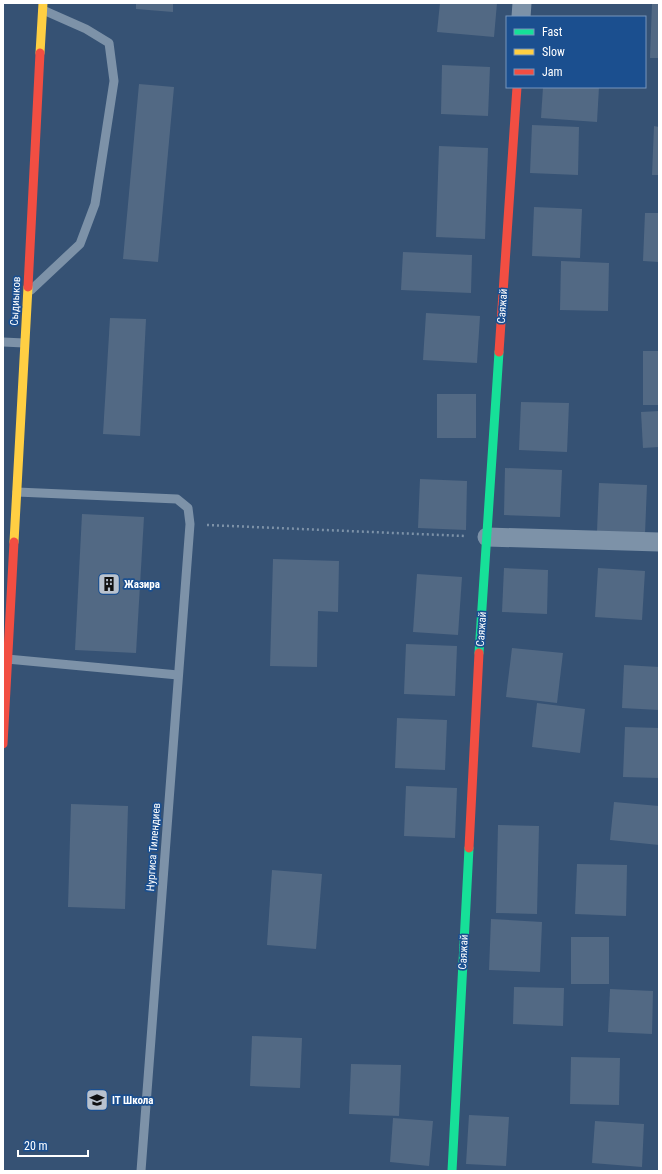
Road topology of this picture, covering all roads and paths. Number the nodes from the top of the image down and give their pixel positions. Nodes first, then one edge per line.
1 (522, 3) edge
2 (43, 7) edge
3 (521, 16) edge
4 (517, 88) edge
5 (27, 294) junction
6 (3, 342) edge
7 (24, 343) junction
8 (17, 492) junction
9 (190, 524) junction
10 (487, 537) junction
11 (659, 542) edge
12 (7, 659) junction
13 (178, 675) junction
14 (3, 744) edge
15 (141, 1171) edge
16 (452, 1171) edge

1 - 3 street
2 - 5 street, Сыдиыков
2 - 5 lane
4 - 10 street, Саяжай
5 - 7 street, Сыдиыков
6 - 7 lane
7 - 8 street, Сыдиыков
8 - 9 lane
8 - 12 street, Сыдиыков
9 - 10 path
9 - 13 lane, Нургиса Тилендиев
10 - 11 street
10 - 16 street, Саяжай
12 - 13 lane
12 - 14 street, Сыдиыков
13 - 15 lane, Нургиса Тилендиев

